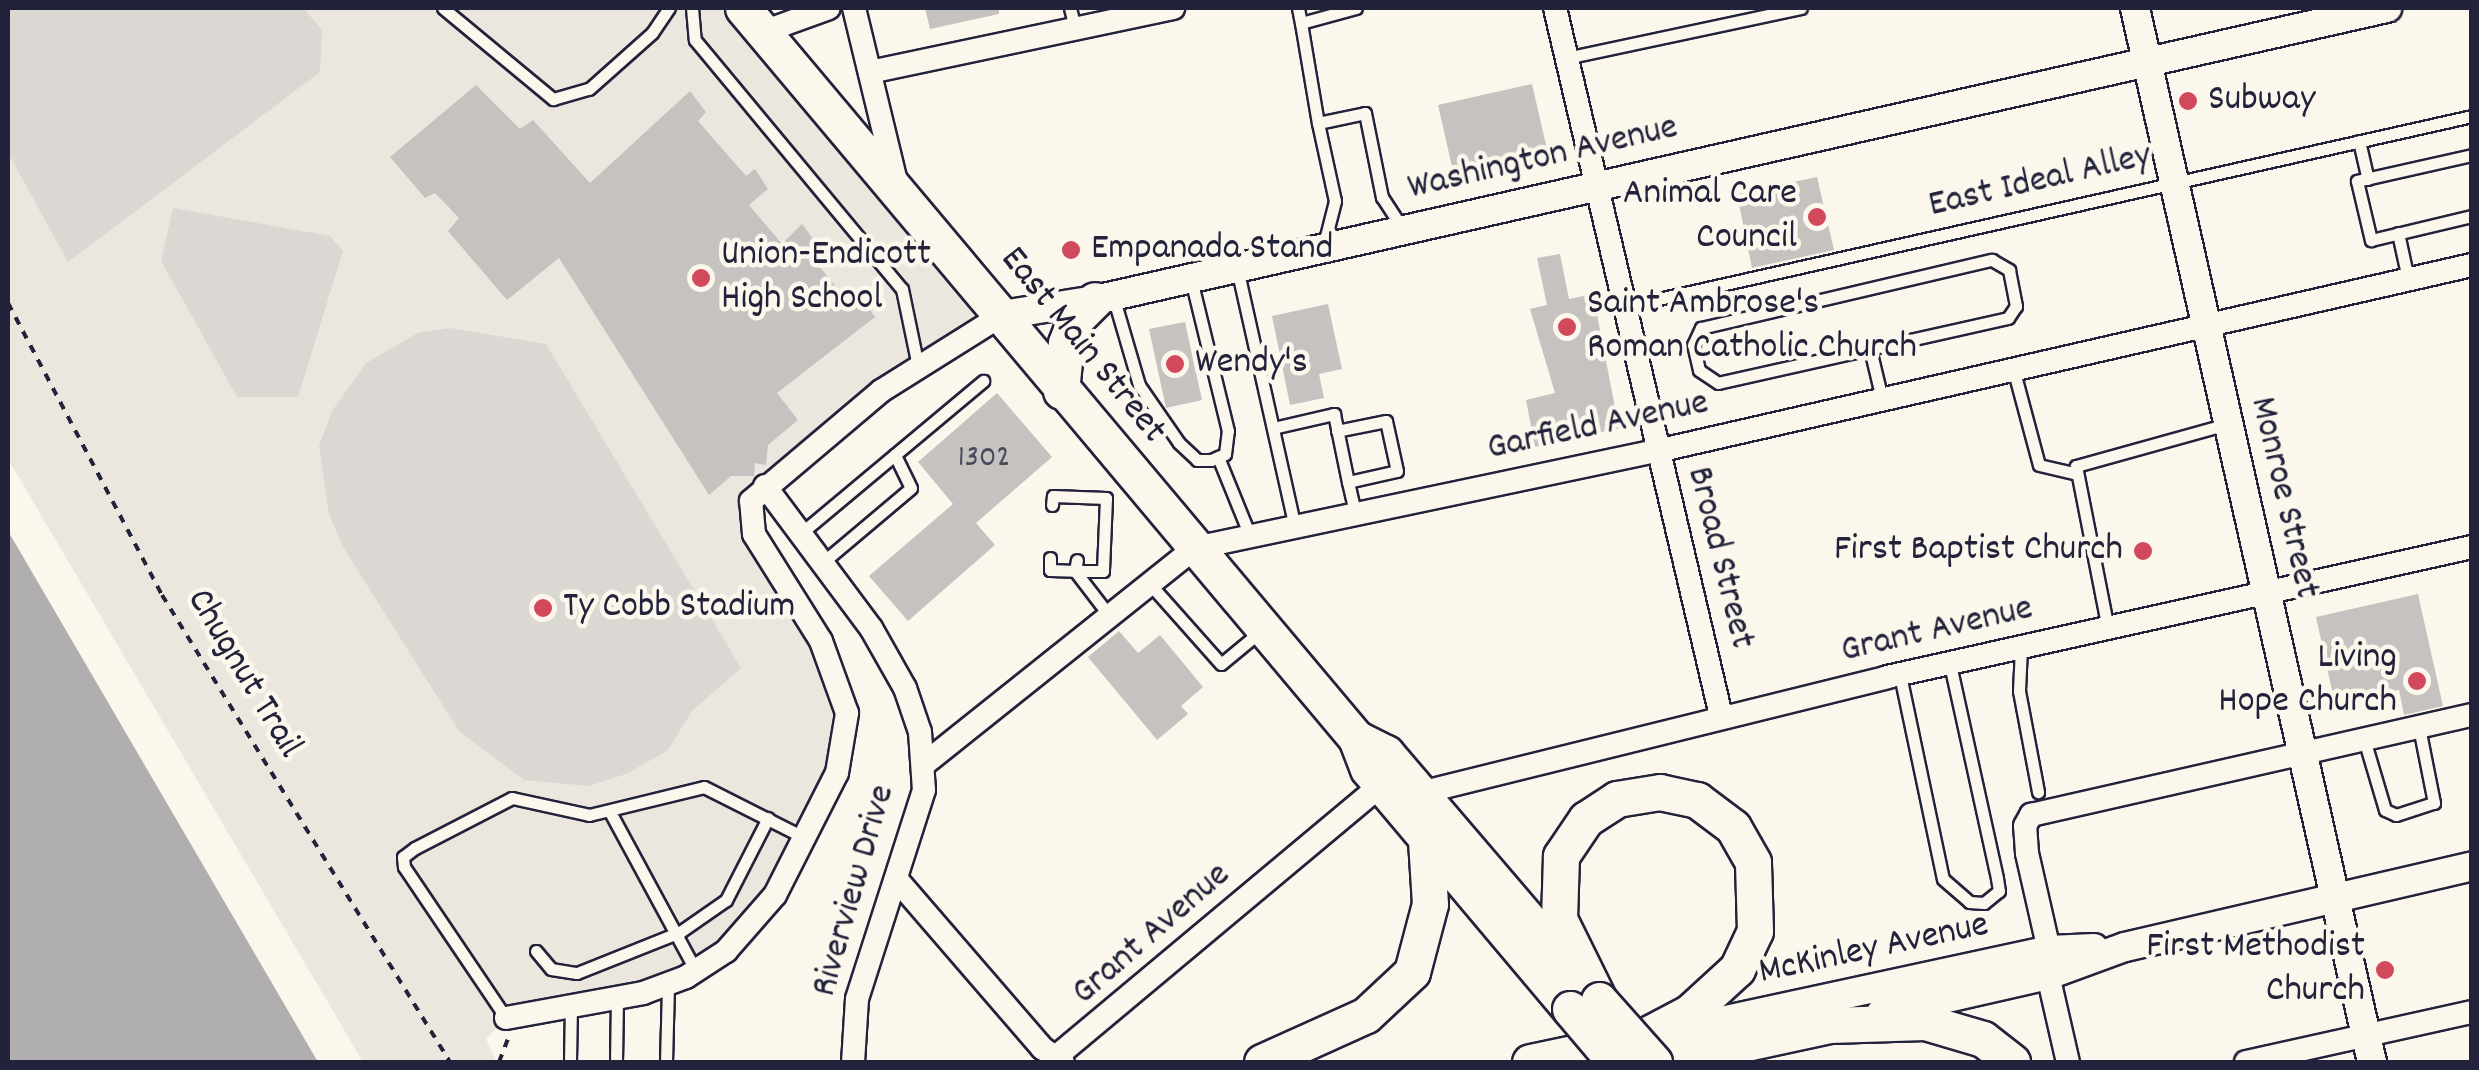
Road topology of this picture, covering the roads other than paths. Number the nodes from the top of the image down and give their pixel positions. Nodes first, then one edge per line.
1 (442, 8) edge
2 (669, 8) edge
3 (692, 8) edge
4 (829, 8) edge
5 (854, 8) edge
6 (1174, 8) edge
7 (1298, 8) edge
8 (1356, 8) edge
9 (1555, 8) edge
10 (1801, 8) edge
11 (2135, 8) edge
12 (2387, 8) edge
13 (1072, 18) edge
14 (753, 20) edge
15 (1301, 23) junction
16 (1566, 58) junction
17 (2147, 61) junction
18 (870, 72) junction
19 (2472, 116) edge
20 (1318, 123) junction
21 (2359, 141) junction
22 (2472, 155) edge
23 (2368, 178) junction
24 (2174, 182) junction
25 (1594, 186) junction
26 (898, 190) junction
27 (2472, 216) edge
28 (1403, 230) junction
29 (2398, 234) junction
30 (1324, 248) junction
31 (2472, 265) edge
32 (1237, 268) junction
33 (1191, 278) junction
34 (2408, 279) junction
35 (1104, 298) junction
36 (1623, 307) junction
37 (1002, 315) junction
38 (2204, 324) junction
39 (1870, 349) junction
40 (918, 366) junction
41 (2013, 368) junction
42 (982, 381) dead end
43 (1061, 392) junction
44 (1882, 399) junction
45 (2227, 424) junction
46 (1273, 428) junction
47 (1338, 430) junction
48 (1658, 451) junction
49 (895, 455) junction
50 (1218, 457) junction
51 (2075, 473) junction
52 (1348, 482) junction
53 (764, 486) junction
54 (1118, 486) junction
55 (1052, 505) dead end
56 (1356, 516) junction
57 (1296, 529) junction
58 (800, 534) junction
59 (1251, 539) junction
60 (1195, 548) junction
61 (2472, 548) edge
62 (1050, 558) dead end
63 (822, 563) junction
64 (1076, 565) junction
65 (1150, 583) junction
66 (2266, 594) junction
67 (1108, 614) junction
68 (1264, 629) junction
69 (2108, 629) junction
70 (2021, 648) junction
71 (1950, 664) junction
72 (1900, 675) junction
73 (2472, 715) edge
74 (1721, 716) junction
75 (2419, 726) junction
76 (1356, 738) junction
77 (2364, 739) junction
78 (2305, 752) junction
79 (923, 764) junction
80 (1380, 785) junction
81 (2038, 792) dead end
82 (1420, 793) junction
83 (610, 812) junction
84 (768, 818) junction
85 (806, 838) junction
86 (1426, 839) junction
87 (2472, 866) edge
88 (898, 881) junction
89 (2337, 897) junction
90 (674, 936) junction
91 (536, 951) dead end
92 (2048, 962) junction
93 (696, 971) junction
94 (668, 984) junction
95 (616, 1000) junction
96 (1584, 1005) junction
97 (571, 1007) junction
98 (2472, 1012) edge
99 (506, 1018) joint
100 (1830, 1025) junction
101 (2369, 1049) edge
102 (1642, 1057) edge
103 (1060, 1059) edge
104 (570, 1062) edge
105 (616, 1062) edge
106 (666, 1062) edge
107 (853, 1062) edge
108 (1262, 1062) edge
109 (1530, 1062) edge
110 (2012, 1062) edge
111 (2068, 1062) edge
112 (2246, 1062) edge

1 - 2 lane
3 - 40 lane
4 - 14 street
5 - 18 street
6 - 13 street
7 - 15 lane
8 - 15 lane
9 - 16 street, Broad Street
10 - 16 lane
11 - 17 street, Monroe Street
12 - 17 street, Washington Avenue
13 - 18 street
14 - 26 main road, East Main Street
15 - 20 lane
16 - 25 street, Broad Street
17 - 24 street, Monroe Street
17 - 25 street, Washington Avenue
18 - 26 street
19 - 21 lane, East Ideal Alley
20 - 28 lane
20 - 30 lane
21 - 23 lane
21 - 24 lane, East Ideal Alley
22 - 23 lane
23 - 29 lane
24 - 36 lane, East Ideal Alley
24 - 38 street, Monroe Street
25 - 28 street, Washington Avenue
25 - 36 street, Broad Street
26 - 37 main road, East Main Street
27 - 29 lane
28 - 30 street, Washington Avenue
29 - 34 lane
30 - 32 street, Washington Avenue
31 - 34 street, Garfield Avenue
32 - 33 street, Washington Avenue
32 - 46 lane
33 - 35 street, Washington Avenue
33 - 50 lane
34 - 38 street, Garfield Avenue
35 - 37 street, Washington Avenue
35 - 43 main road
35 - 50 lane
36 - 48 street, Broad Street
37 - 40 street, Washington Avenue
37 - 43 main road, East Main Street
38 - 41 street, Garfield Avenue
38 - 45 street, Monroe Street
39 - 39 lane
39 - 44 lane
40 - 53 street, Washington Avenue
41 - 44 street, Garfield Avenue
41 - 51 lane
42 - 49 lane
43 - 54 main road, East Main Street
44 - 48 street, Garfield Avenue
45 - 51 lane
45 - 66 street, Monroe Street
46 - 47 lane
46 - 57 lane
47 - 52 lane
47 - 52 lane
48 - 56 street, Garfield Avenue
48 - 74 street, Broad Street
49 - 58 lane
49 - 63 lane
50 - 59 lane
51 - 69 lane
52 - 56 lane
53 - 58 street, Riverview Drive
53 - 85 street
54 - 55 lane
54 - 60 main road, East Main Street
54 - 64 lane
56 - 57 street, Garfield Avenue
57 - 59 street, Garfield Avenue
58 - 63 street, Riverview Drive
59 - 60 street, Garfield Avenue
60 - 65 street, Garfield Avenue
60 - 68 main road, East Main Street
61 - 66 street, Grant Avenue
62 - 64 lane
63 - 79 street, Riverview Drive
64 - 67 lane
65 - 67 street, Garfield Avenue
65 - 68 lane
66 - 69 street, Grant Avenue
66 - 78 street, Monroe Street
67 - 79 street, Garfield Avenue
68 - 76 main road, East Main Street
69 - 70 street, Grant Avenue
70 - 71 street, Grant Avenue
70 - 81 lane
71 - 72 street, Grant Avenue
71 - 72 lane
72 - 74 street, Grant Avenue
73 - 75 street
74 - 82 street, Grant Avenue
75 - 77 street
75 - 77 lane
76 - 80 main road, East Main Street
76 - 82 main road, East Main Street
77 - 78 street
78 - 89 street, Monroe Street
78 - 92 street
79 - 88 street, Riverview Drive
80 - 86 main road, East Main Street
80 - 103 street, Grant Avenue
82 - 96 main road, East Main Street
83 - 84 lane
83 - 90 lane
83 - 99 lane
84 - 85 lane
84 - 90 lane
85 - 93 street
86 - 96 main road, East Main Street
86 - 108 main road
87 - 89 street, McKinley Avenue
88 - 103 street
88 - 107 street, Riverview Drive
89 - 92 street, McKinley Avenue
89 - 101 street, Monroe Street
90 - 91 lane
90 - 93 lane
92 - 100 street, McKinley Avenue
92 - 102 street, McKinley Avenue
92 - 111 street
93 - 94 street
94 - 95 street
94 - 106 lane
95 - 97 street
95 - 105 lane
96 - 102 main road, East Main Street, bridge
96 - 102 main road
97 - 99 street
97 - 104 lane
98 - 101 street
100 - 102 main road
100 - 110 main road
101 - 112 street
102 - 109 main road

